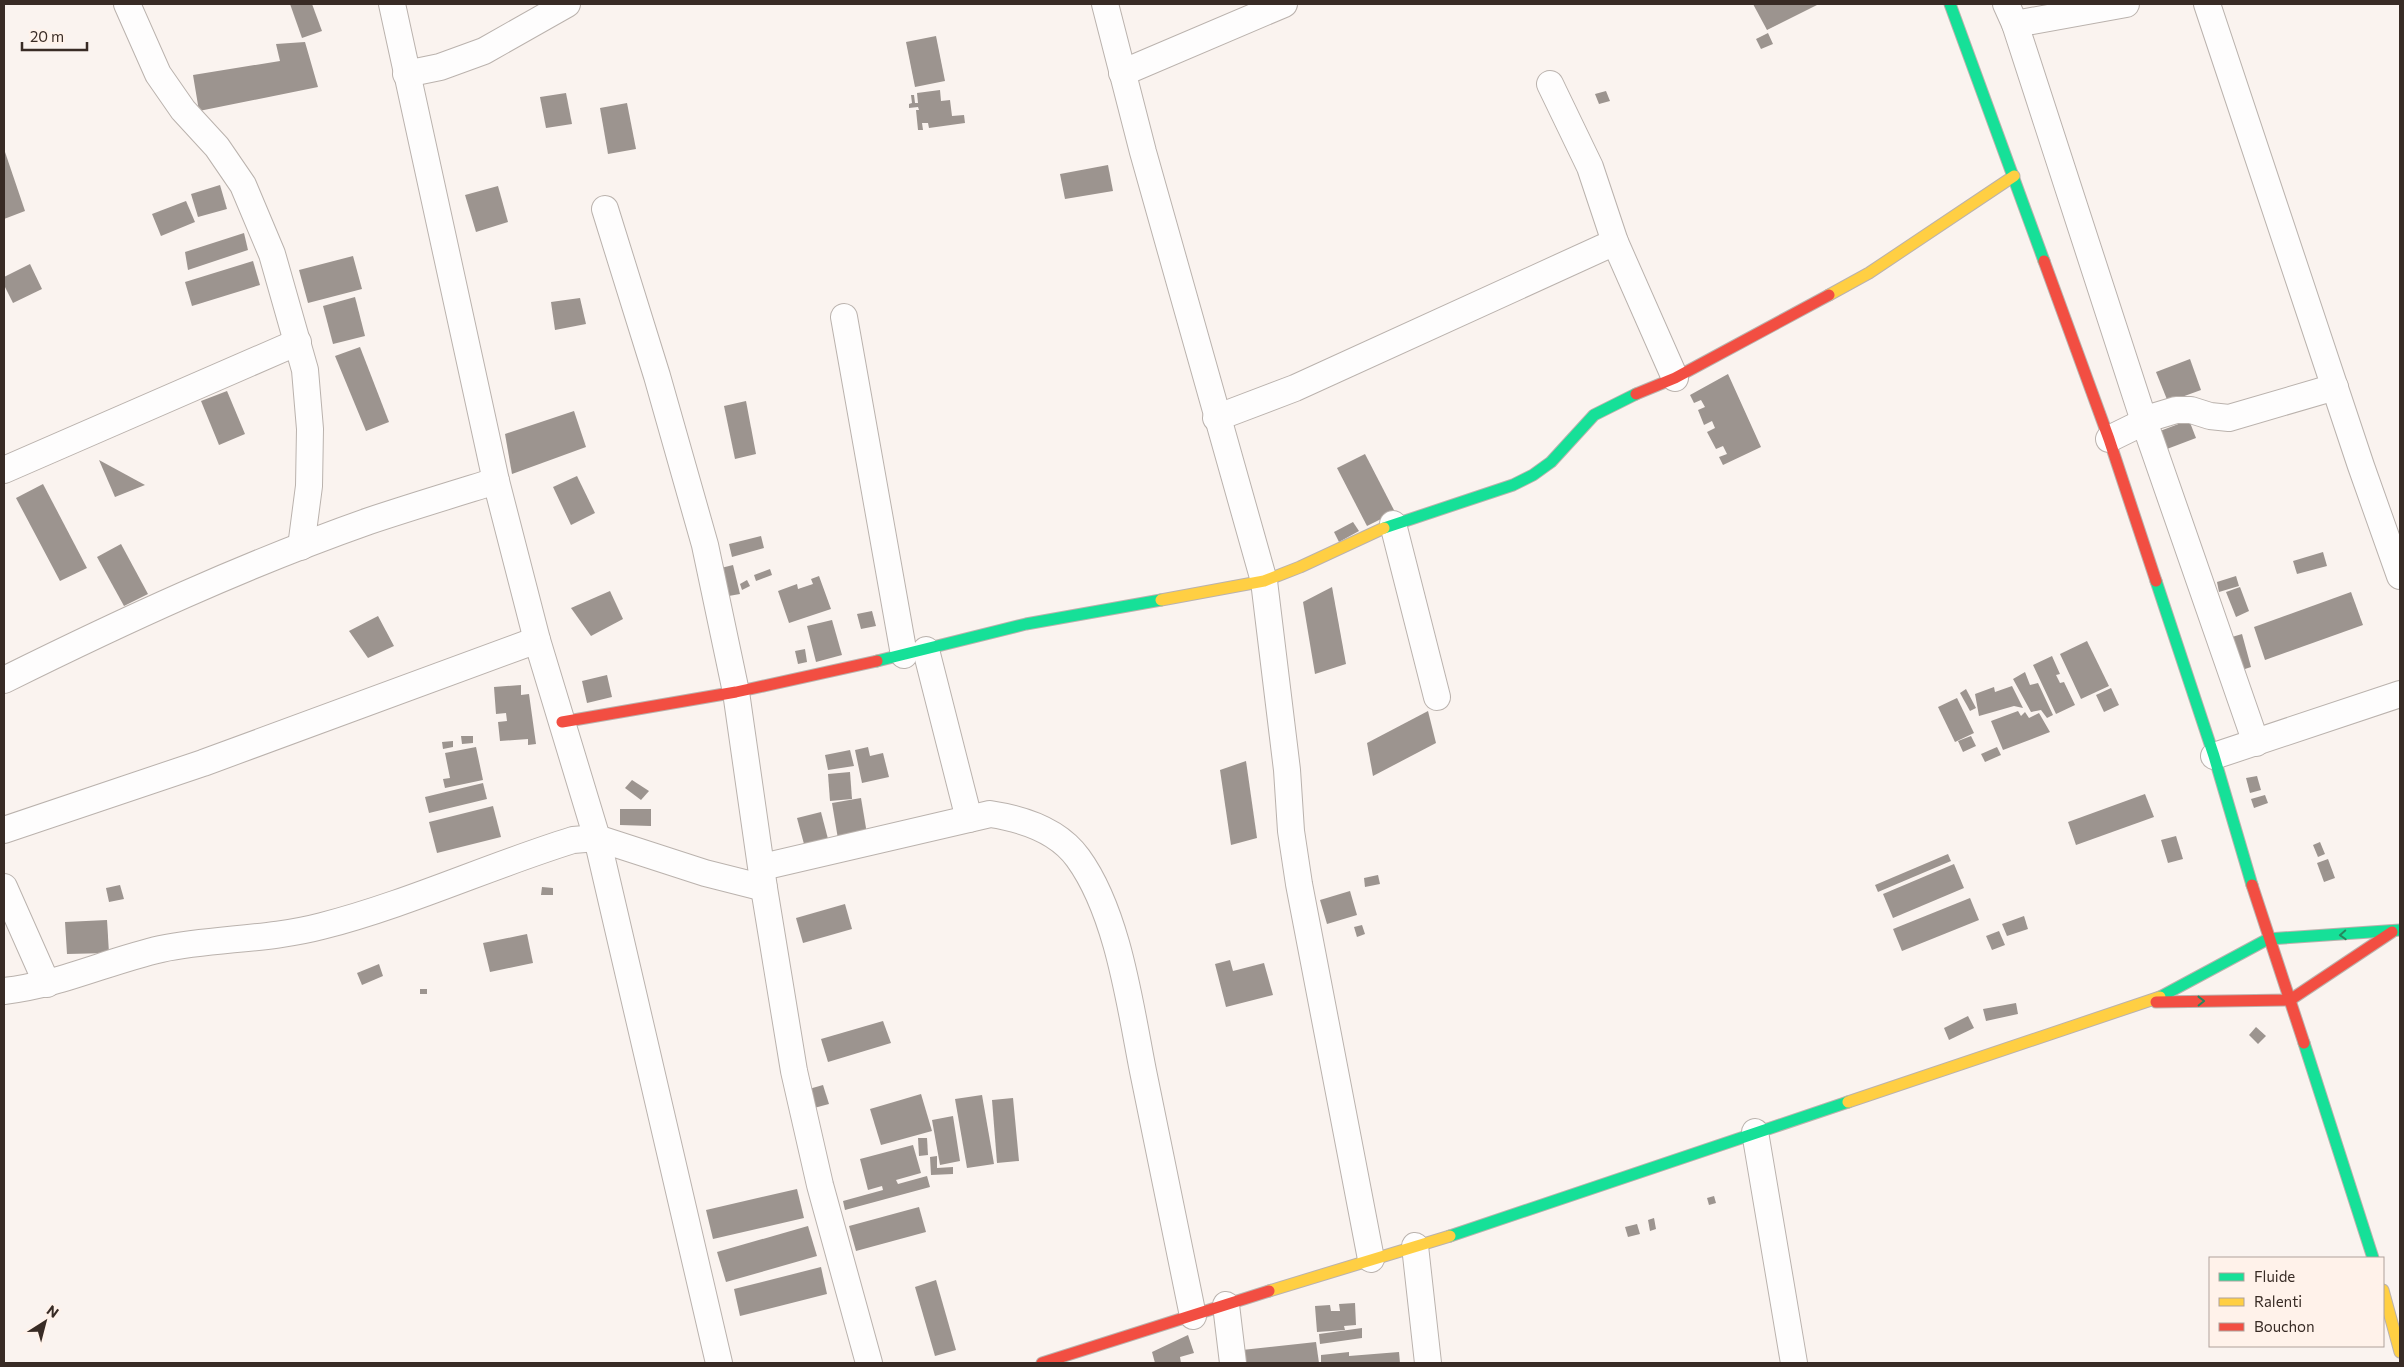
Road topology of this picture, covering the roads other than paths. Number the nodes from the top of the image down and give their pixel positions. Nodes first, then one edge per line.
1 (127, 4) edge
2 (392, 4) edge
3 (567, 4) edge
4 (1105, 4) edge
5 (1284, 4) edge
6 (1950, 4) edge
7 (2126, 4) edge
8 (2207, 4) edge
9 (2010, 14) edge
10 (1122, 73) junction
11 (406, 74) junction
12 (1550, 84) dead end
13 (2014, 176) junction
14 (605, 209) dead end
15 (1615, 242) junction
16 (844, 317) dead end
17 (298, 342) junction
18 (1675, 378) junction
19 (2335, 387) junction
20 (1216, 418) junction
21 (2144, 421) junction
22 (2109, 439) junction
23 (4, 470) edge
24 (496, 481) junction
25 (1393, 524) junction
26 (301, 547) junction
27 (2400, 576) edge
28 (1264, 581) junction
29 (537, 640) junction
30 (915, 653) junction
31 (4, 680) edge
32 (736, 692) junction
33 (2400, 694) edge
34 (1437, 697) dead end
35 (562, 722) junction
36 (2256, 743) junction
37 (2214, 756) junction
38 (969, 818) junction
39 (4, 830) edge
40 (597, 838) junction
41 (763, 877) junction
42 (4, 887) edge
43 (2396, 931) edge
44 (2268, 938) junction
45 (46, 984) junction
46 (4, 991) edge
47 (2290, 1000) junction
48 (2152, 1002) junction
49 (1755, 1132) junction
50 (1415, 1246) junction
51 (2373, 1257) edge
52 (1371, 1259) junction
53 (2384, 1294) edge
54 (1226, 1305) junction
55 (1193, 1316) junction
56 (2400, 1352) edge
57 (1058, 1361) edge
58 (719, 1363) edge
59 (869, 1363) edge
60 (1233, 1363) edge
61 (1428, 1363) edge
62 (1794, 1363) edge

1 - 17 street
2 - 11 street
3 - 11 street
4 - 10 street
5 - 10 street
6 - 13 main road
7 - 9 street
8 - 19 street
9 - 21 street
10 - 20 street
11 - 24 street
12 - 15 street
13 - 18 main road
13 - 22 main road
14 - 32 street
15 - 18 street
15 - 20 street
16 - 30 street
17 - 23 street
17 - 26 street
18 - 25 main road
19 - 21 street
19 - 27 street
20 - 28 street
21 - 22 street
21 - 36 street
22 - 37 main road
24 - 26 street
24 - 29 street
25 - 28 main road
25 - 34 street
26 - 31 street
28 - 30 main road
28 - 52 street
29 - 35 street
29 - 39 street
30 - 32 main road
30 - 38 street
32 - 35 main road
32 - 41 street
33 - 36 street
35 - 40 street
36 - 37 street
37 - 44 main road
38 - 41 street
38 - 55 street
40 - 41 street
40 - 45 street
40 - 58 street
41 - 59 street
42 - 45 street
43 -> 44 main road
43 - 47 main road
44 - 47 main road
44 - 48 main road
45 - 46 street
48 -> 47 main road
47 - 51 main road
48 - 49 main road
49 - 50 main road
49 - 62 street
50 - 52 main road
50 - 61 street
52 - 54 main road
53 - 56 main road
54 - 55 main road
54 - 60 street
55 - 57 main road

